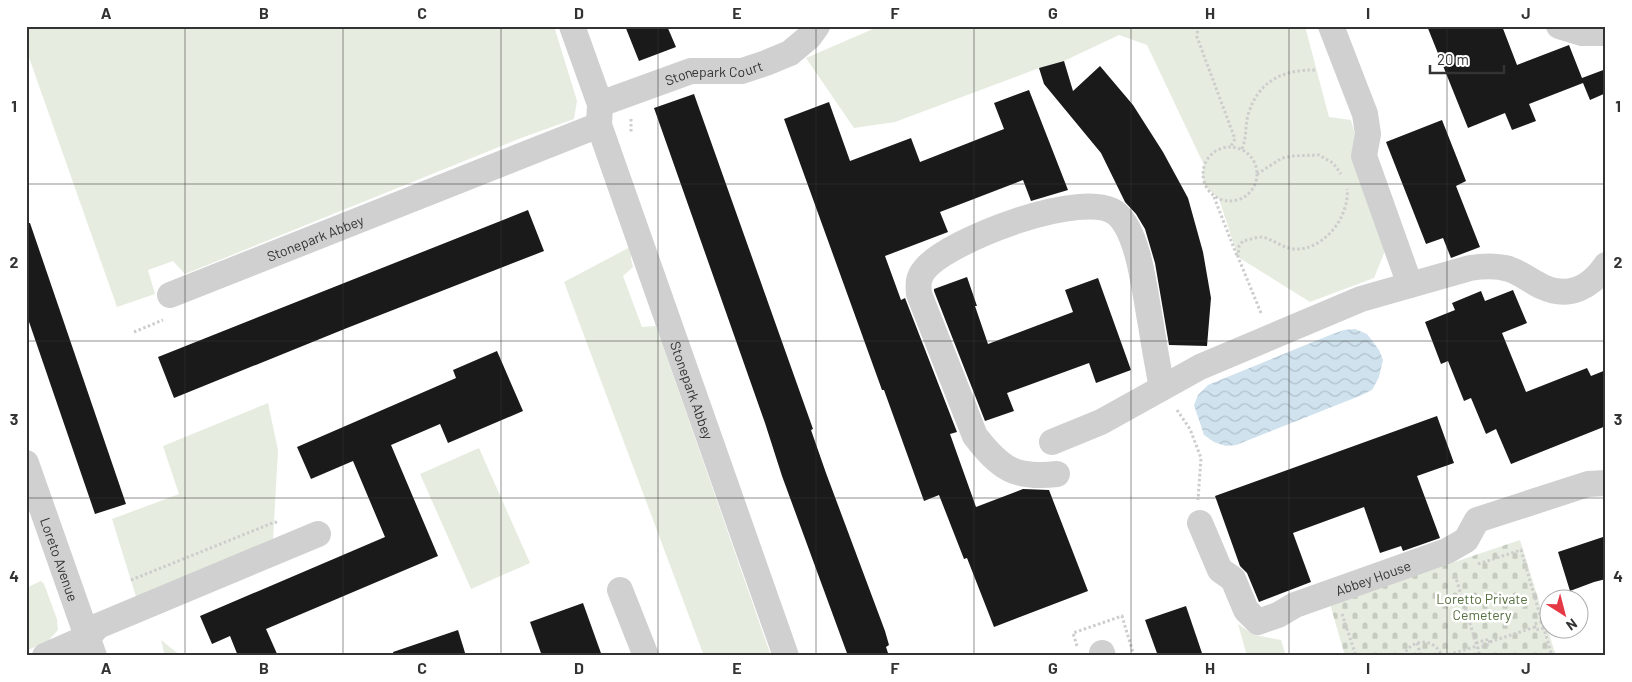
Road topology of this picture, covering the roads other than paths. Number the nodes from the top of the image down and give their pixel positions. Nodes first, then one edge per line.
1 (572, 26) edge
2 (818, 26) edge
3 (1331, 26) edge
4 (1559, 26) edge
5 (1606, 33) edge
6 (599, 114) junction
7 (1606, 265) edge
8 (1410, 285) junction
9 (170, 295) dead end
10 (1162, 388) junction
11 (1052, 442) dead end
12 (26, 463) edge
13 (1057, 474) dead end
14 (1597, 483) edge
15 (1200, 523) road end
16 (318, 534) dead end
17 (620, 590) dead end
18 (91, 646) edge
19 (45, 656) edge
20 (646, 656) edge
21 (786, 656) edge

1 - 6 street, Stonepark Abbey
2 - 6 street, Stonepark Court
3 - 8 street
4 - 5 street
6 - 9 street, Stonepark Abbey
6 - 21 street, Stonepark Abbey
7 - 8 street
8 - 10 street
10 - 11 street
10 - 13 street
12 - 18 street, Loreto Avenue
14 - 15 street, Abbey House
16 - 18 street
17 - 20 street
18 - 19 street

